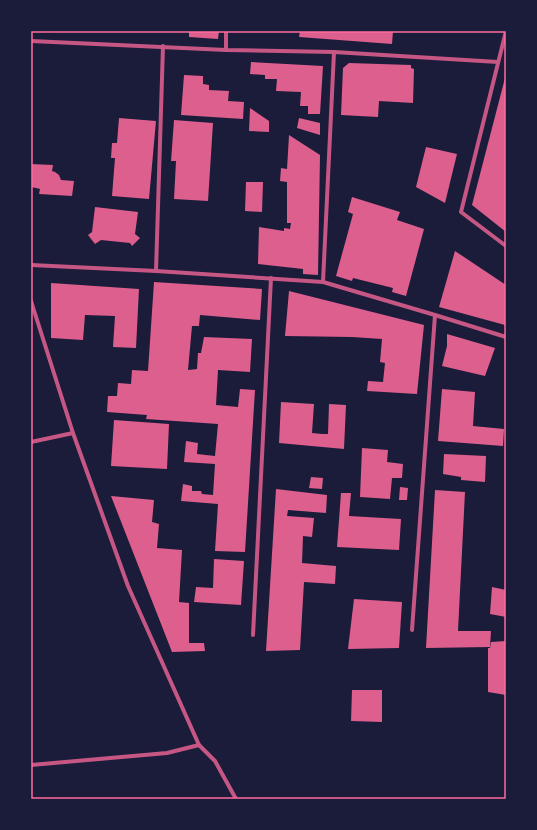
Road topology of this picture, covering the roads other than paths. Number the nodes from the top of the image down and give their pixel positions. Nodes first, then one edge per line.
1 (226, 31) edge
2 (506, 31) edge
3 (31, 41) edge
4 (163, 46) junction
5 (226, 50) junction
6 (334, 52) junction
7 (498, 62) junction
8 (506, 246) edge
9 (31, 265) edge
10 (156, 271) junction
11 (271, 278) junction
12 (323, 282) junction
13 (31, 301) edge
14 (435, 315) junction
15 (506, 337) edge
16 (73, 433) junction
17 (31, 442) edge
18 (412, 630) dead end
19 (253, 635) dead end
20 (199, 745) junction
21 (31, 765) edge
22 (236, 799) edge

1 - 5 street
2 - 7 street
3 - 4 street
4 - 5 street
4 - 10 street
5 - 6 street
6 - 7 street
6 - 12 street
7 - 8 street
9 - 10 street
10 - 11 street
11 - 12 street
11 - 19 street
12 - 14 street
13 - 16 street
14 - 15 street
14 - 18 street
16 - 17 street
16 - 20 street
20 - 21 street
20 - 22 street

